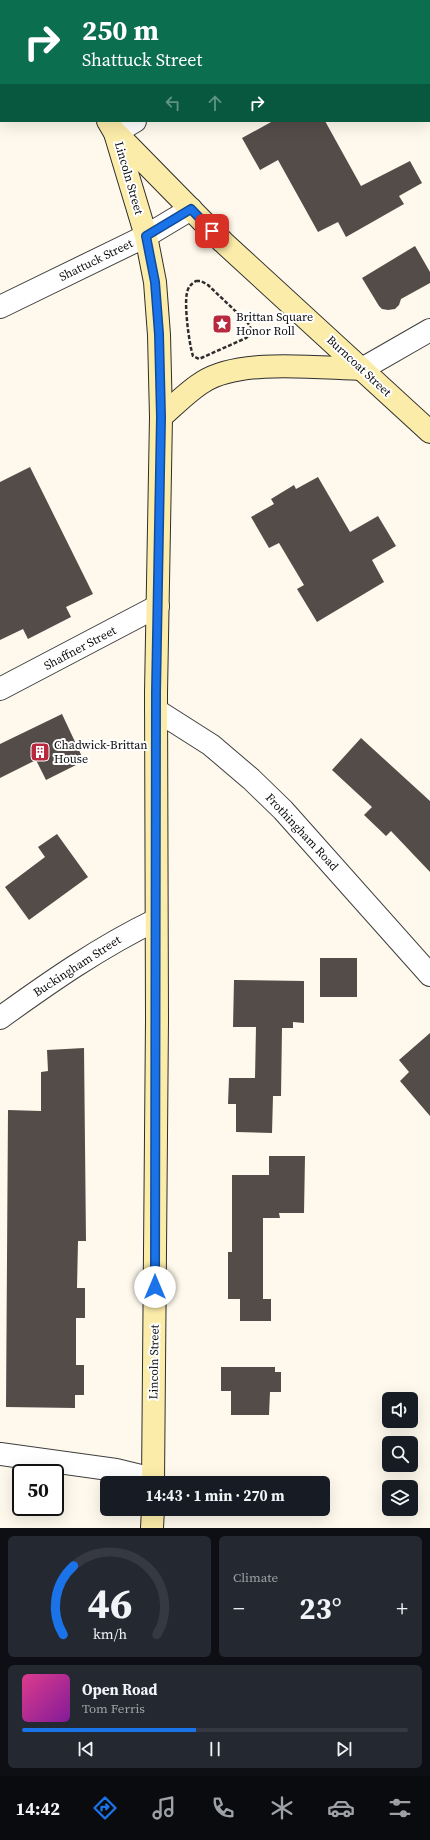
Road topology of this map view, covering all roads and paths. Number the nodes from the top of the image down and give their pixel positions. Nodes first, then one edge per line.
1 (131, 122) edge
2 (111, 127) edge
3 (191, 209) junction
4 (146, 236) junction
5 (0, 307) edge
6 (430, 330) edge
7 (251, 334) joint
8 (362, 369) junction
9 (161, 417) junction
10 (430, 432) edge
11 (158, 606) junction
12 (0, 689) edge
13 (156, 710) junction
14 (156, 920) junction
15 (430, 975) edge
16 (0, 1018) edge
17 (0, 1454) edge
18 (136, 1476) edge
19 (153, 1476) edge
20 (153, 1516) edge
21 (152, 1528) edge

1 - 2 street
2 - 3 main road, Burncoat Street
2 - 4 main road, Lincoln Street
3 - 4 street, Shattuck Street
3 - 8 main road, Burncoat Street
4 - 5 street, Shattuck Street
4 - 9 main road, Lincoln Street
6 - 8 street
7 - 7 path
8 - 9 main road
8 - 10 main road, Burncoat Street
9 - 11 main road, Lincoln Street
11 - 12 street, Shaffner Street
11 - 13 main road, Lincoln Street
13 - 14 main road, Lincoln Street
13 - 15 street, Frothingham Road
14 - 16 street, Buckingham Street
14 - 19 main road, Lincoln Street
17 - 18 street
20 - 21 main road

